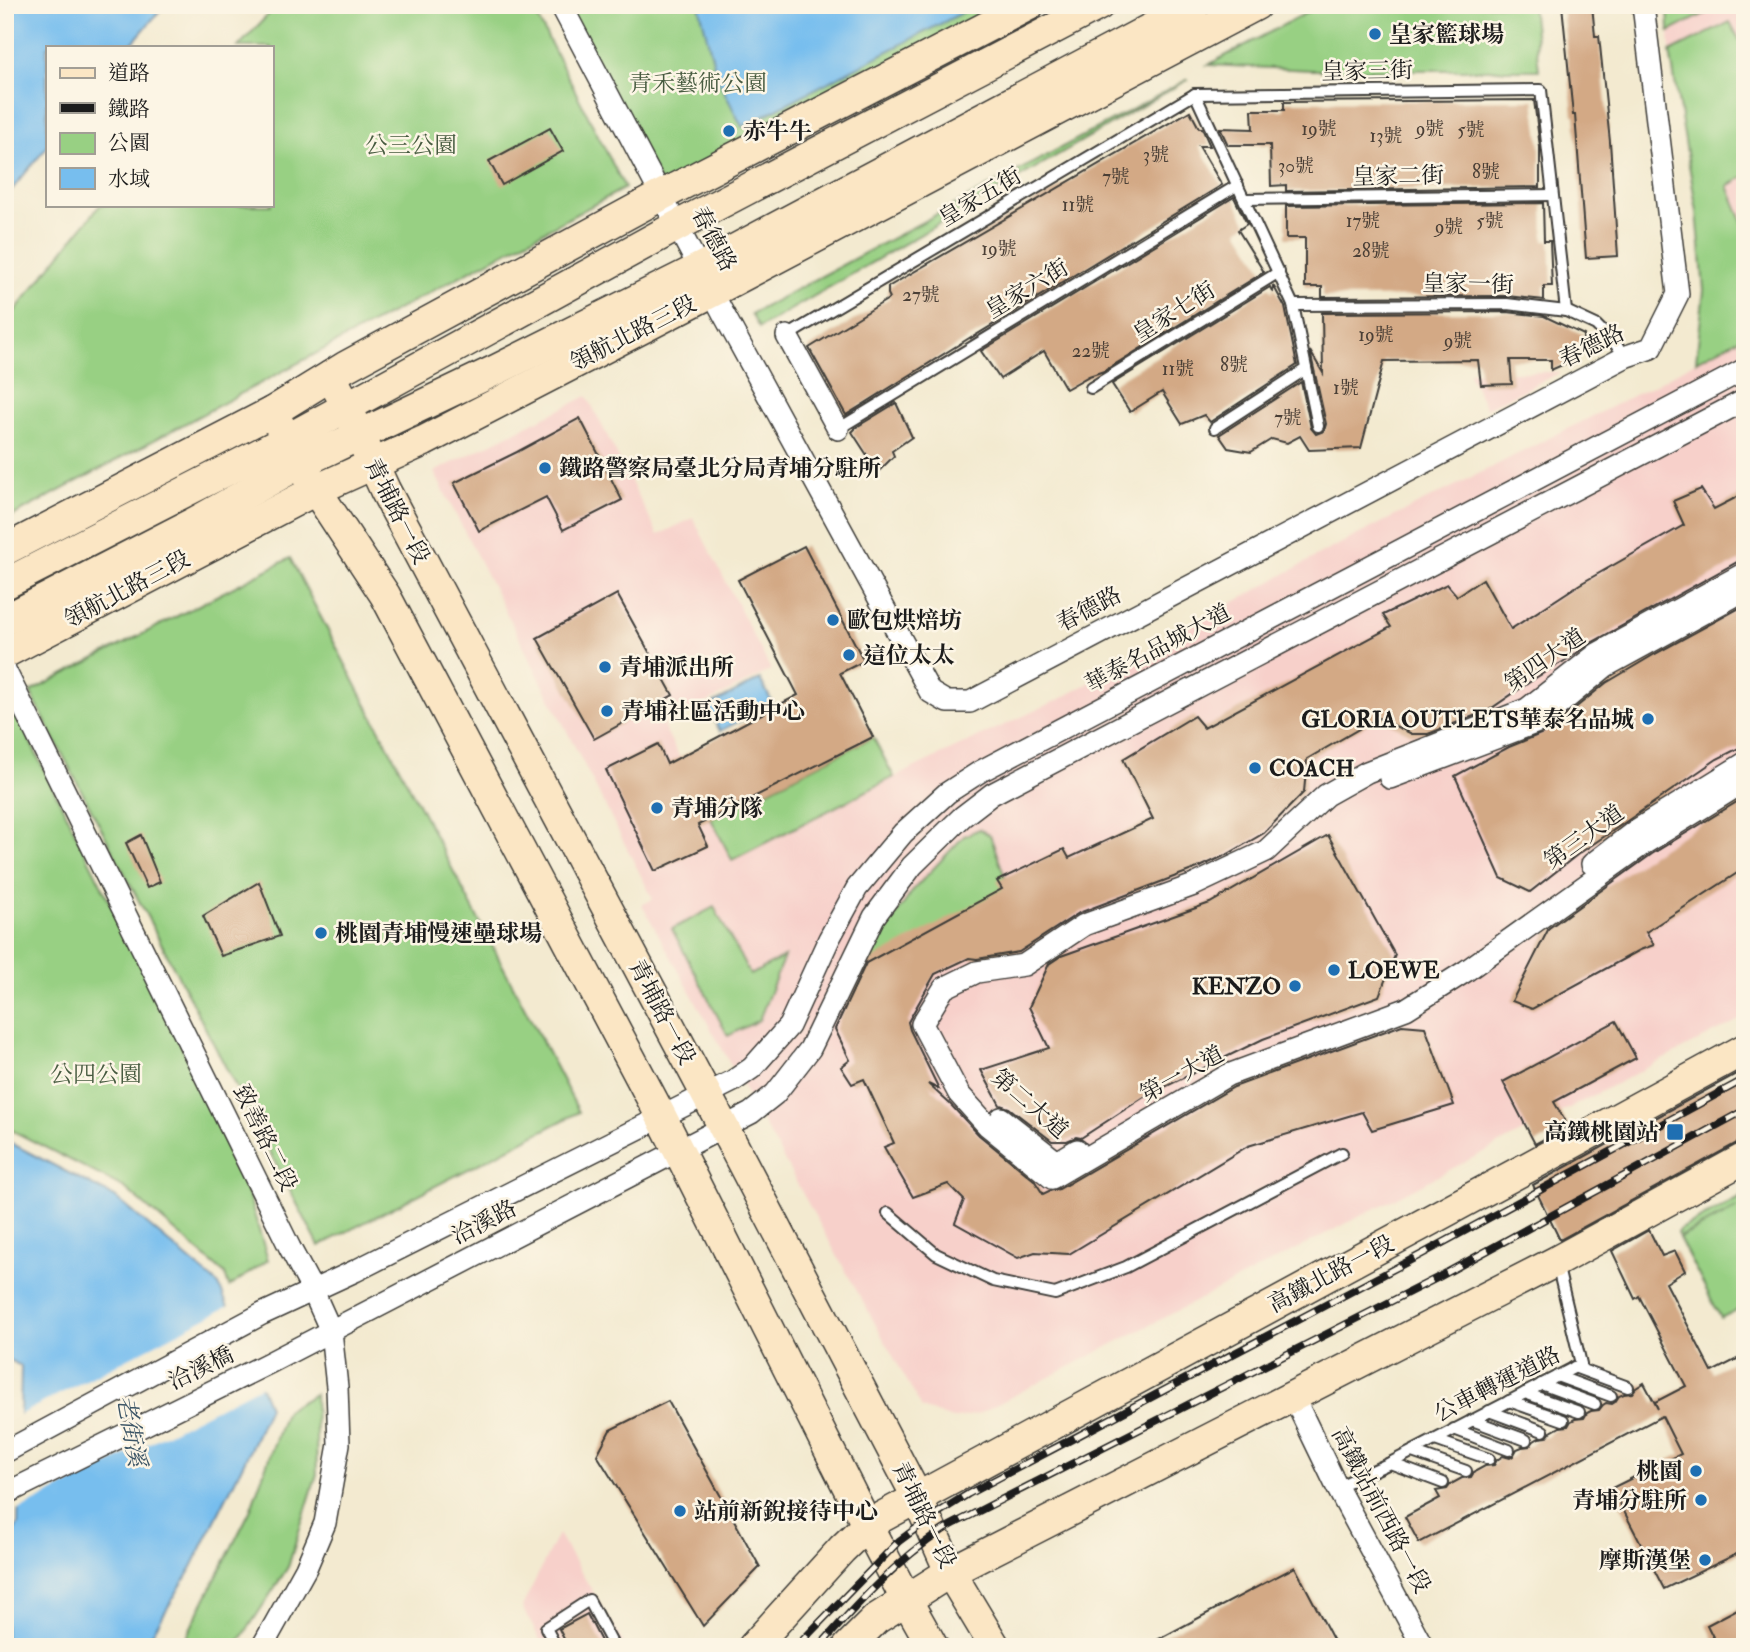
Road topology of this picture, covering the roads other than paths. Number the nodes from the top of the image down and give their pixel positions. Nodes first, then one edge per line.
1 (561, 5) edge
2 (1028, 5) edge
3 (1098, 5) edge
4 (1195, 5) edge
5 (1256, 5) edge
6 (1643, 5) edge
7 (1195, 94) junction
8 (1238, 185) junction
9 (662, 195) junction
10 (1552, 195) junction
11 (1245, 199) junction
12 (677, 226) junction
13 (1279, 272) junction
14 (706, 280) junction
15 (1293, 305) junction
16 (1566, 311) junction
17 (787, 336) joint
18 (1627, 356) junction
19 (1306, 369) junction
20 (1745, 369) edge
21 (331, 376) junction
22 (1091, 388) dead end
23 (1745, 400) edge
24 (347, 407) junction
25 (272, 412) junction
26 (1318, 426) dead end
27 (1215, 428) dead end
28 (838, 429) joint
29 (359, 435) junction
30 (295, 451) junction
31 (373, 464) junction
32 (316, 490) junction
33 (5, 550) edge
34 (1745, 573) edge
35 (5, 584) edge
36 (1745, 590) edge
37 (5, 620) edge
38 (5, 653) edge
39 (5, 670) edge
40 (1745, 763) edge
41 (1370, 778) junction
42 (1745, 782) edge
43 (1458, 968) junction
44 (1745, 1049) edge
45 (959, 1094) joint
46 (706, 1095) junction
47 (662, 1118) junction
48 (724, 1128) junction
49 (678, 1151) junction
50 (1342, 1153) dead end
51 (1745, 1158) edge
52 (888, 1213) dead end
53 (1557, 1261) junction
54 (313, 1291) junction
55 (262, 1314) joint
56 (331, 1331) junction
57 (269, 1363) joint
58 (1574, 1367) junction
59 (1557, 1376) junction
60 (1541, 1384) junction
61 (1628, 1387) dead end
62 (1525, 1393) junction
63 (1293, 1396) junction
64 (1611, 1396) dead end
65 (1509, 1401) junction
66 (1595, 1404) dead end
67 (1489, 1411) junction
68 (1579, 1412) dead end
69 (1472, 1420) junction
70 (1563, 1420) dead end
71 (1454, 1429) junction
72 (1544, 1431) dead end
73 (1435, 1440) junction
74 (1526, 1440) dead end
75 (1509, 1450) dead end
76 (5, 1452) edge
77 (1412, 1452) junction
78 (1489, 1459) dead end
79 (1390, 1463) junction
80 (1466, 1471) dead end
81 (1443, 1483) dead end
82 (1337, 1487) junction
83 (5, 1494) edge
84 (917, 1497) junction
85 (867, 1525) junction
86 (950, 1572) junction
87 (906, 1599) junction
88 (262, 1647) edge
89 (556, 1647) edge
90 (614, 1647) edge
91 (753, 1647) edge
92 (848, 1647) edge
93 (933, 1647) edge
94 (995, 1647) edge
95 (1423, 1647) edge

1 - 9 street, 春德路
2 - 9 main road
3 - 12 main road, 領航北路三段
4 - 14 main road, 領航北路三段
5 - 14 main road, 領航北路三段
6 - 18 street, 春德路
7 - 8 lane
7 - 10 lane, 皇家三街
7 - 17 lane, 皇家五街
8 - 11 lane
8 - 28 lane, 皇家六街
9 - 12 street, 春德路
9 - 21 main road
10 - 11 lane, 皇家二街
10 - 16 lane
11 - 13 lane
12 - 14 street, 春德路
12 - 24 main road, 領航北路三段
13 - 15 lane
13 - 22 lane, 皇家七街
14 - 18 street, 春德路
14 - 29 main road, 領航北路三段
14 - 31 main road, 領航北路三段
15 - 16 lane, 皇家一街
15 - 19 lane
16 - 18 lane, 皇家一街
17 - 28 street
19 - 26 lane
19 - 27 lane
20 - 46 street, 華泰名品城大道
21 - 24 main road, 青埔路一段
21 - 25 main road
23 - 48 street
24 - 29 main road, 青埔路一段
24 - 30 main road, 領航北路三段
25 - 30 main road
25 - 33 main road
29 - 30 main road, 領航北路三段
29 - 31 main road, 青埔路一段
30 - 32 main road
30 - 35 main road, 領航北路三段
30 - 37 main road, 領航北路三段
31 - 32 main road, 領航北路三段
31 - 46 main road, 青埔路一段
32 - 38 main road, 領航北路三段
32 - 47 main road
34 - 41 street, 第四大道
36 - 41 street, 第四大道
39 - 54 street, 致善路二段
40 - 43 street, 第三大道
41 - 43 street, 第二大道
41 - 45 street, 第二大道
42 - 43 street, 第三大道
43 - 45 street, 第一大道
44 - 84 main road, 高鐵北路一段
46 - 47 street, 洽溪路
46 - 48 main road, 青埔路一段
47 - 49 main road
47 - 54 street, 洽溪路
48 - 49 street, 洽溪路
48 - 84 main road, 青埔路一段
49 - 56 street, 洽溪路
49 - 85 main road
50 - 52 lane
51 - 53 main road
53 - 58 lane, 公車轉運道路
53 - 63 main road
54 - 55 street, 洽溪路
54 - 56 street, 致善路二段
55 - 76 street, 洽溪橋
56 - 57 street, 洽溪路
56 - 88 street, 致善路二段
57 - 83 street, 洽溪橋
58 - 59 lane, 公車轉運道路
58 - 61 lane
59 - 60 lane, 公車轉運道路
59 - 64 lane
60 - 62 lane, 公車轉運道路
60 - 66 lane
62 - 65 lane, 公車轉運道路
62 - 68 lane
63 - 82 street, 高鐵站前西路一段
63 - 86 main road
65 - 67 lane, 公車轉運道路
65 - 70 lane
67 - 69 lane, 公車轉運道路
67 - 72 lane
69 - 71 lane, 公車轉運道路
69 - 74 lane
71 - 73 lane, 公車轉運道路
71 - 75 lane
73 - 77 lane, 公車轉運道路
73 - 78 lane
77 - 79 lane, 公車轉運道路
77 - 80 lane
79 - 81 lane
79 - 82 lane, 公車轉運道路
82 - 95 street, 高鐵站前西路一段
84 - 85 main road, 高鐵北路一段
84 - 86 main road, 青埔路一段
85 - 87 main road
85 - 91 main road, 高鐵北路一段
86 - 87 main road
86 - 94 main road, 青埔路一段
87 - 92 main road
87 - 93 main road
89 - 90 lane

